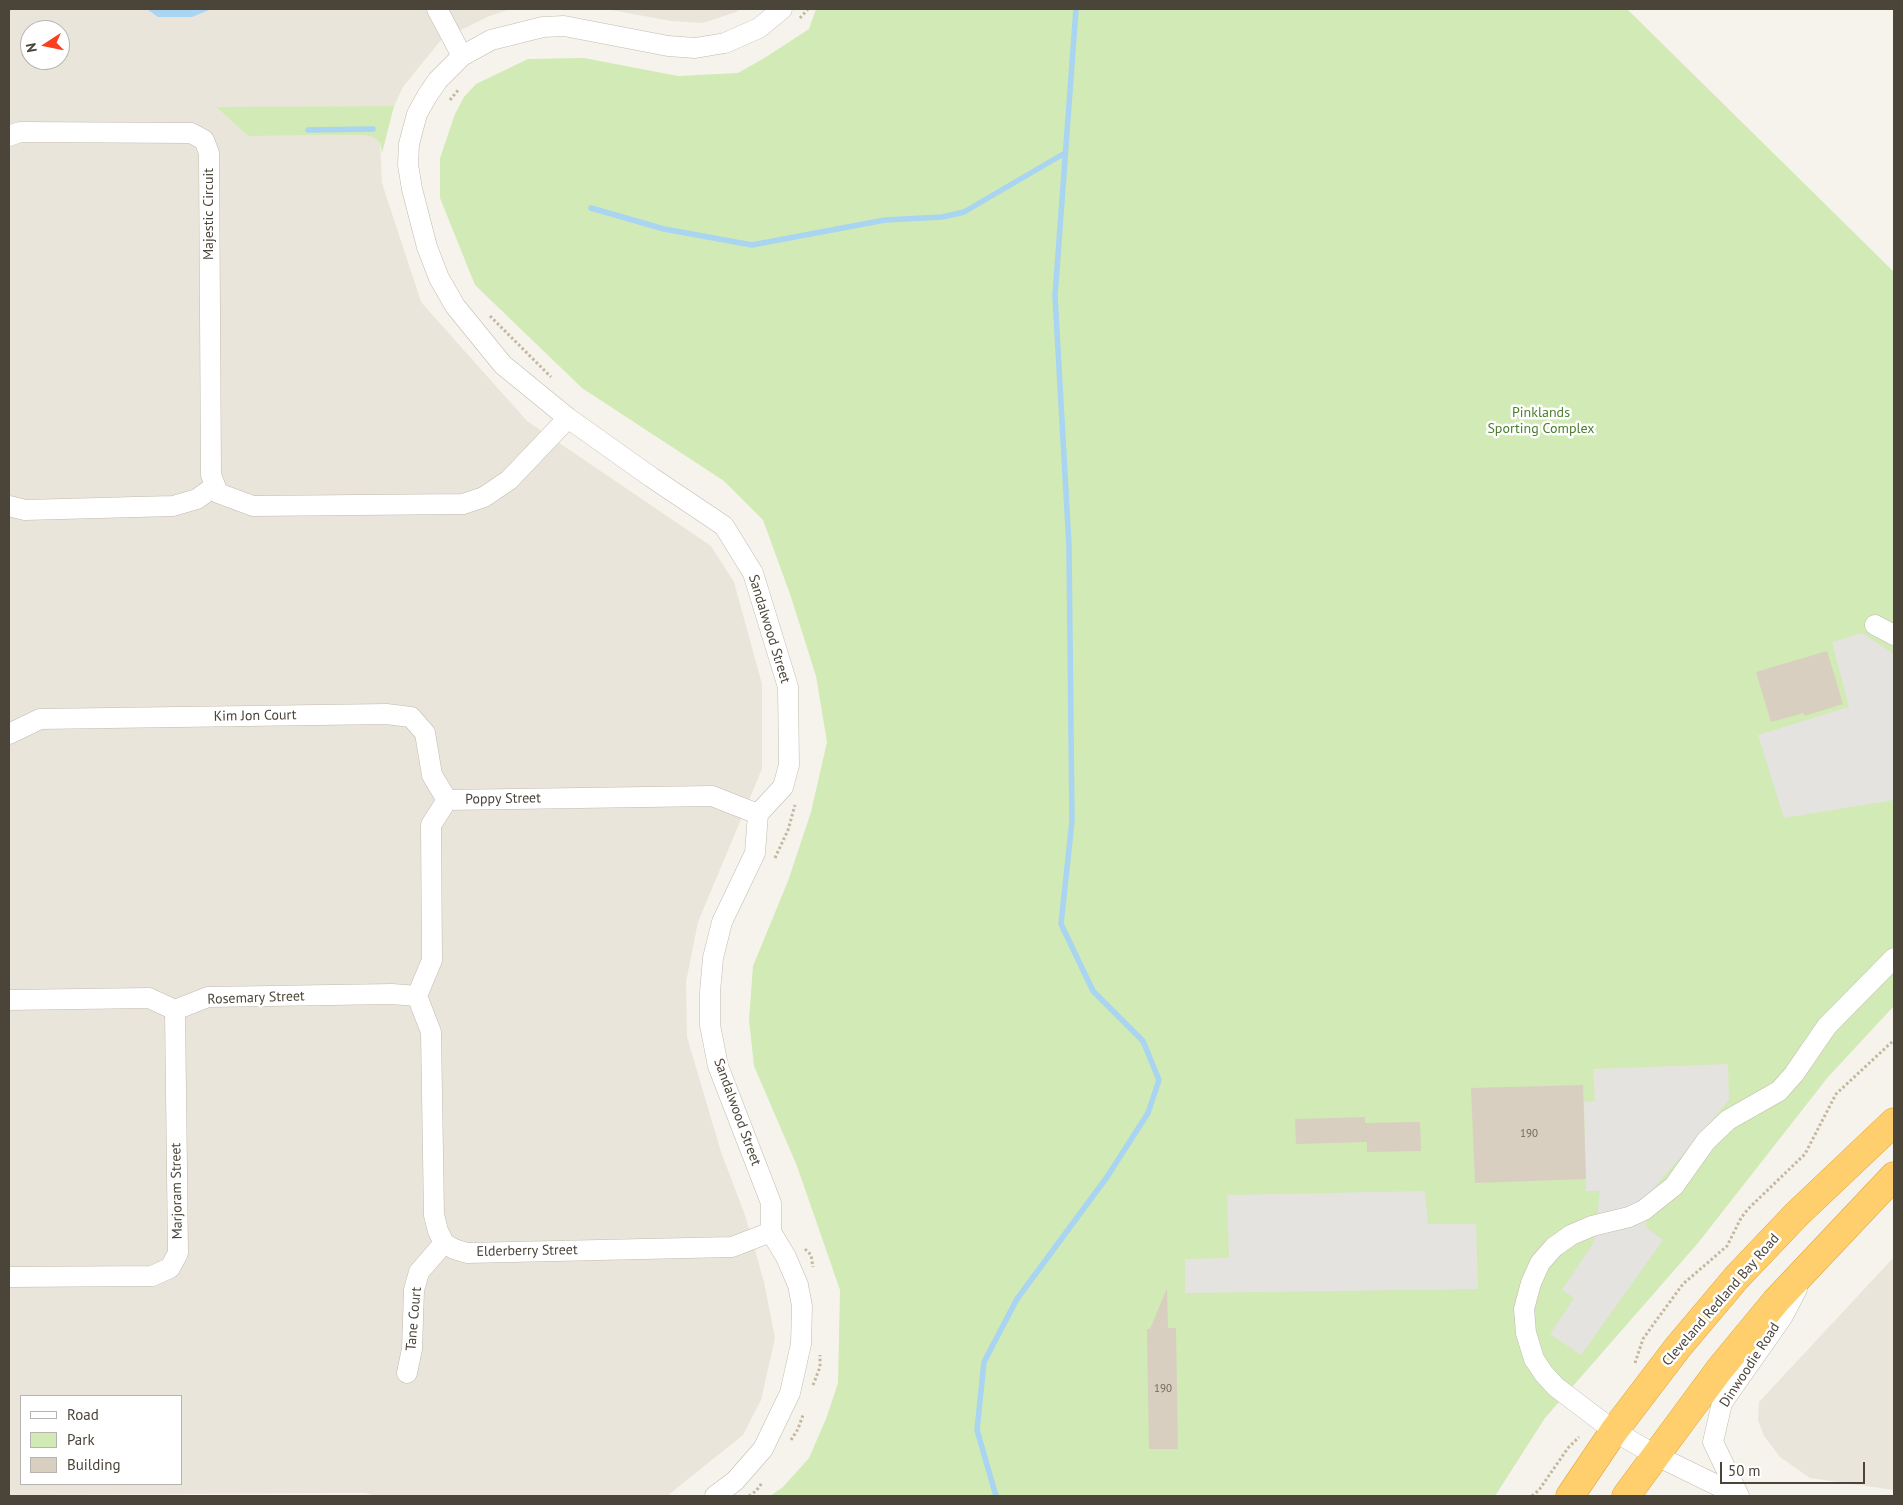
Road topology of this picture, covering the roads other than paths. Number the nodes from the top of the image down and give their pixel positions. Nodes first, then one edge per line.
1 (438, 9) edge
2 (790, 15) edge
3 (462, 56) junction
4 (9, 136) edge
5 (568, 418) junction
6 (215, 486) junction
7 (9, 506) edge
8 (1875, 625) dead end
9 (1894, 636) edge
10 (9, 734) edge
11 (447, 800) junction
12 (758, 814) junction
13 (1894, 958) edge
14 (417, 996) junction
15 (9, 1000) edge
16 (176, 1010) junction
17 (1894, 1122) edge
18 (1894, 1176) edge
19 (771, 1232) junction
20 (444, 1243) junction
21 (1810, 1265) junction
22 (9, 1277) edge
23 (408, 1373) dead end
24 (1605, 1423) junction
25 (1655, 1455) junction
26 (715, 1496) edge
27 (1570, 1496) edge
28 (1626, 1496) edge
29 (1739, 1496) edge

1 - 3 street
2 - 3 street, Sandalwood Street
3 - 5 street, Sandalwood Street
4 - 6 street, Majestic Circuit
5 - 6 street
5 - 12 street, Sandalwood Street
6 - 7 street
8 - 9 street
10 - 11 street, Kim Jon Court
11 - 12 street, Poppy Street
11 - 14 street, Poppy Street
12 - 19 street, Sandalwood Street
13 - 24 street, Dinwoodie Road
14 - 16 street, Rosemary Street
14 - 20 street
15 - 16 street
16 - 22 street, Marjoram Street
17 - 24 highway, Cleveland Redland Bay Road
18 - 21 highway
19 - 20 street, Elderberry Street
19 - 26 street
20 - 23 street, Tane Court
21 - 25 highway
21 - 29 street, Dinwoodie Road
24 - 25 street, Dinwoodie Road
24 - 27 highway, Cleveland Redland Bay Road
25 - 28 highway
25 - 29 street, Dinwoodie Road

